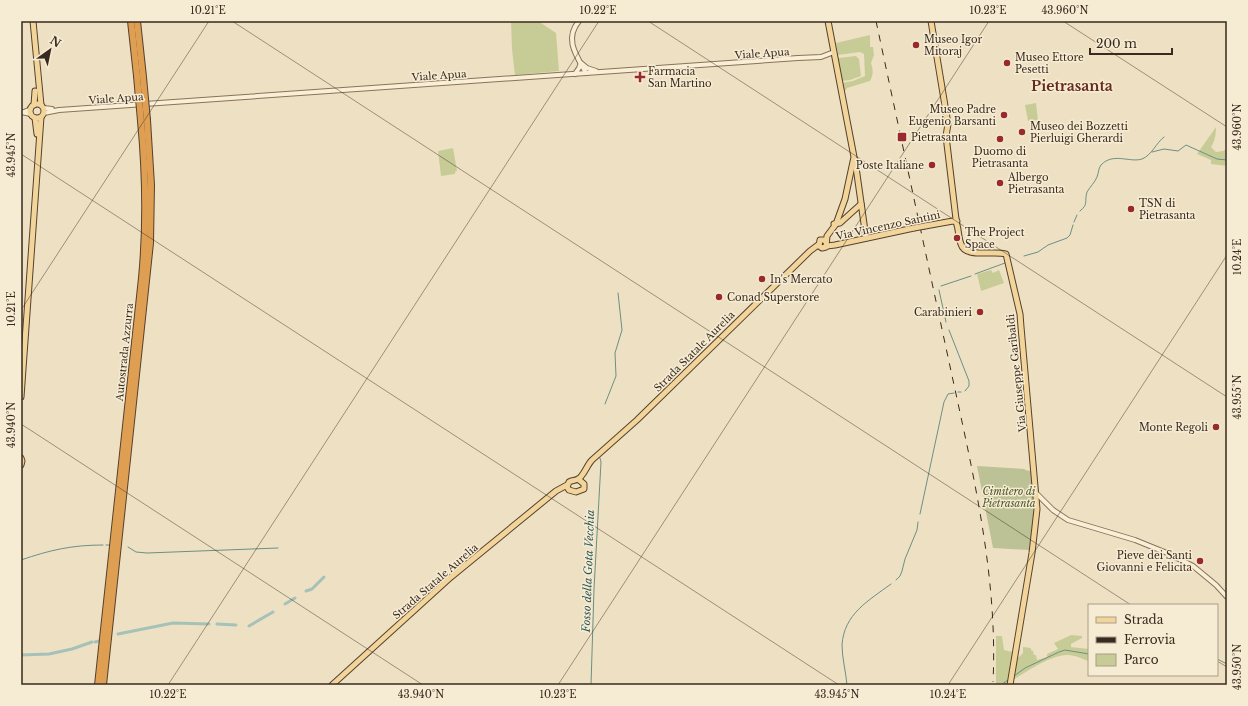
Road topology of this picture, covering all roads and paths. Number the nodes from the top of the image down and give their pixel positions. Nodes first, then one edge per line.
1 (33, 21) edge
2 (131, 21) edge
3 (137, 21) edge
4 (579, 21) edge
5 (828, 21) edge
6 (930, 21) edge
7 (35, 48) junction
8 (834, 52) junction
9 (820, 57) junction
10 (835, 58) junction
11 (581, 63) junction
12 (599, 72) junction
13 (586, 73) junction
14 (575, 74) junction
15 (140, 77) junction
16 (32, 109) junction
17 (42, 111) junction
18 (22, 112) edge
19 (35, 118) junction
20 (144, 120) junction
21 (39, 148) junction
22 (854, 157) junction
23 (861, 204) junction
24 (955, 220) junction
25 (836, 222) junction
26 (866, 235) junction
27 (823, 244) junction
28 (21, 397) edge
29 (21, 458) edge
30 (594, 458) junction
31 (21, 465) edge
32 (578, 479) junction
33 (584, 484) junction
34 (568, 487) junction
35 (1036, 494) junction
36 (1227, 597) edge
37 (1010, 683) edge
38 (98, 685) edge
39 (103, 685) edge
40 (332, 685) edge

1 - 7 main road
2 - 15 highway, Autostrada Azzurra
3 - 15 highway, Autostrada Azzurra
4 - 11 street
5 - 8 main road
6 - 24 main road
7 - 16 main road
7 - 17 main road
8 - 9 street, Viale Apua
8 - 10 main road
9 - 10 street, Viale Apua
9 - 12 street, Viale Apua
10 - 22 main road
11 - 12 street
11 - 13 street
11 - 14 street
12 - 13 street, Viale Apua
13 - 14 street, Viale Apua
14 - 17 street, Viale Apua
15 - 20 highway, Autostrada Azzurra, bridge
16 - 17 main road
16 - 18 street
16 - 19 main road
17 - 19 main road
17 - 21 main road
19 - 21 main road
20 - 38 highway, Autostrada Azzurra
20 - 39 highway, Autostrada Azzurra
21 - 28 main road
22 - 23 main road
22 - 25 main road
23 - 25 main road
23 - 26 main road
24 - 26 main road, Via Vincenzo Santini, bridge
24 - 35 main road, Via Giuseppe Garibaldi
25 - 27 main road
26 - 27 main road, Via Vincenzo Santini
27 - 30 main road, Strada Statale Aurelia
29 - 31 main road
30 - 32 main road, Strada Statale Aurelia
30 - 33 main road, Strada Statale Aurelia
32 - 33 main road
32 - 34 main road, Strada Statale Aurelia
33 - 34 main road, Strada Statale Aurelia
34 - 40 main road, Strada Statale Aurelia
35 - 36 street
35 - 37 main road, Via Giuseppe Garibaldi

